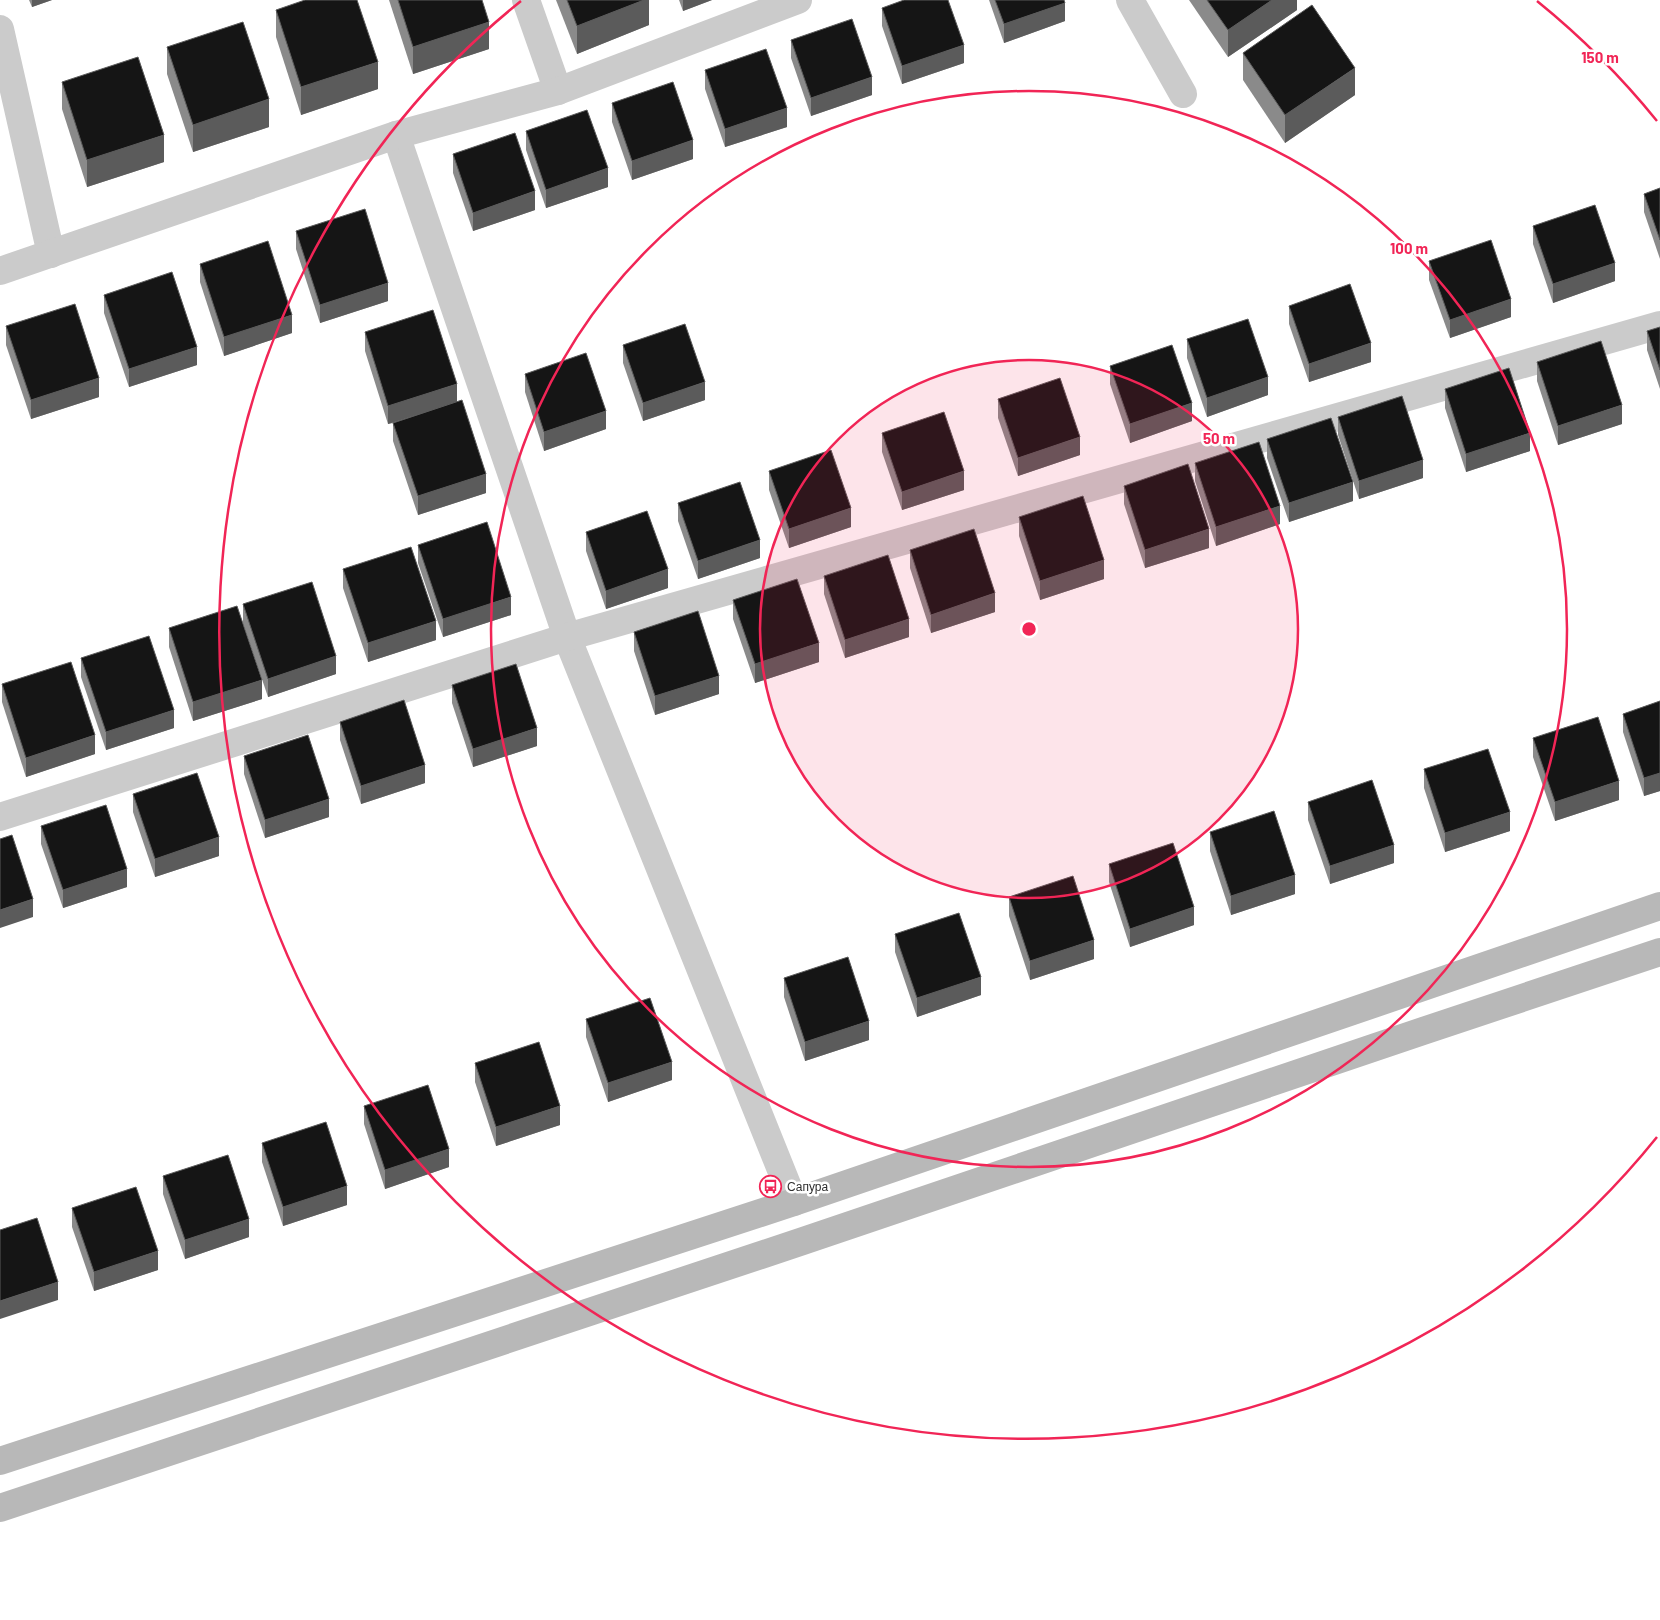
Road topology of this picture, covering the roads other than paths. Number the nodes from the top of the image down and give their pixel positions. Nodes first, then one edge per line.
1 (526, 0) edge
2 (798, 0) edge
3 (1130, 0) edge
4 (0, 29) edge
5 (558, 91) junction
6 (1183, 94) dead end
7 (396, 135) junction
8 (51, 254) junction
9 (0, 271) edge
10 (1660, 325) edge
11 (568, 637) junction
12 (0, 818) edge
13 (1660, 906) edge
14 (1660, 952) edge
15 (794, 1202) junction
16 (0, 1462) edge
17 (0, 1508) edge

1 - 5 street
2 - 5 street
3 - 6 street
4 - 8 street
5 - 7 street
7 - 8 street
7 - 11 street
8 - 9 street
10 - 11 street
11 - 12 street
11 - 15 street
13 - 15 main road
14 - 17 main road
15 - 16 main road

